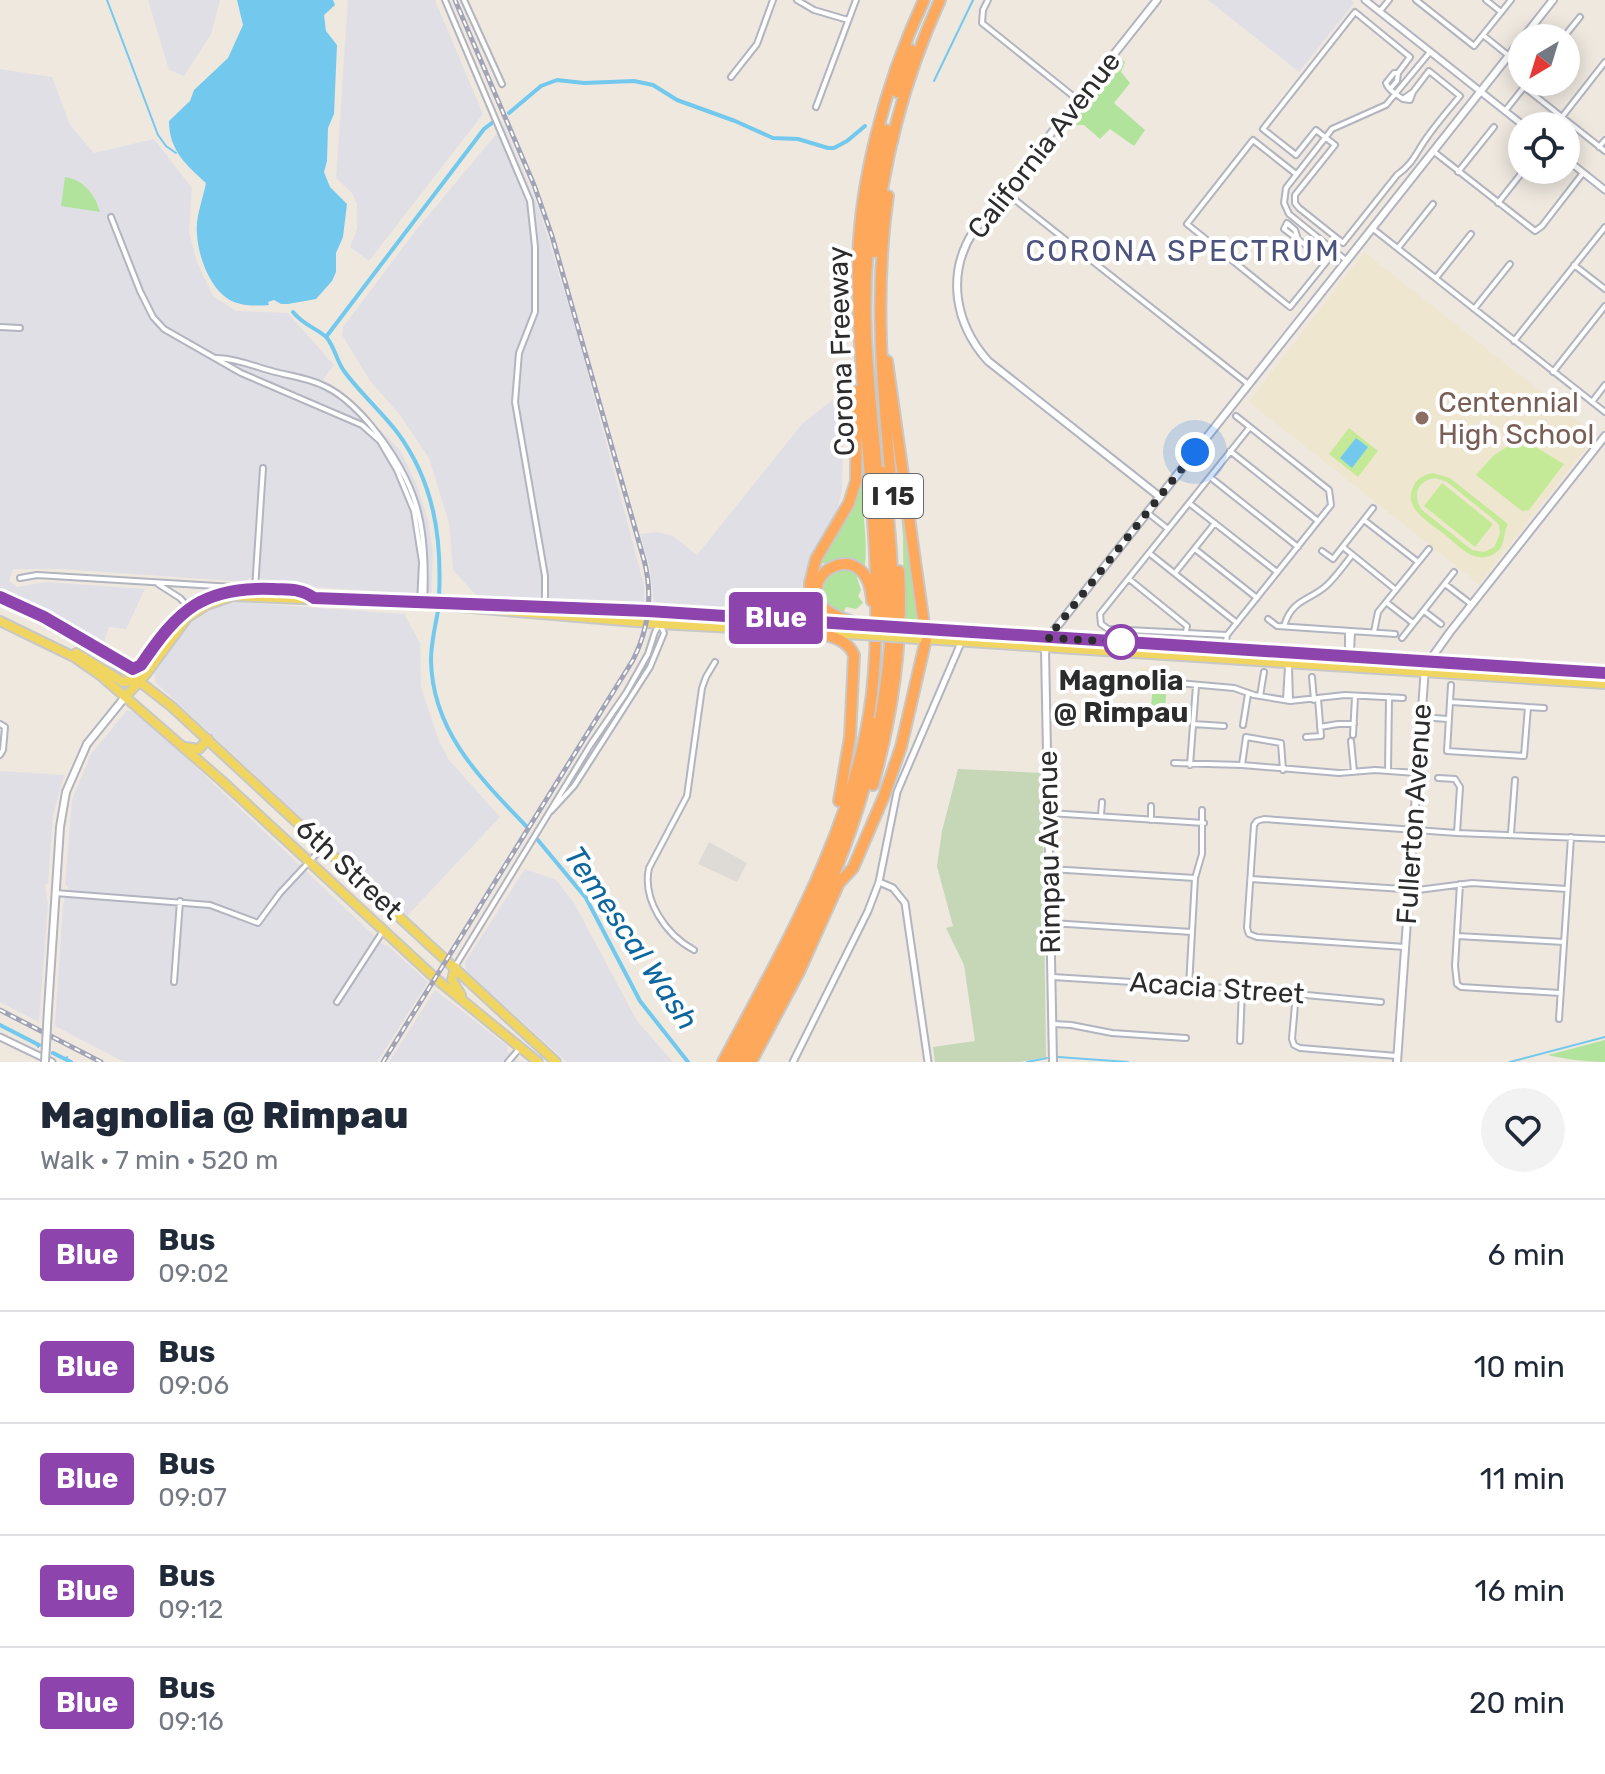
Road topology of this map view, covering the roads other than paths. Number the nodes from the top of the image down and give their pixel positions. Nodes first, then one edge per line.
1 (445, 0) edge
2 (464, 0) edge
3 (773, 0) edge
4 (797, 0) edge
5 (856, 0) edge
6 (931, 0) edge
7 (940, 0) edge
8 (947, 0) edge
9 (988, 0) edge
10 (1157, 0) edge
11 (1365, 0) edge
12 (1389, 0) edge
13 (1416, 0) edge
14 (1486, 0) edge
15 (1511, 0) edge
16 (1553, 0) edge
17 (922, 4) edge
18 (1380, 11) junction
19 (1501, 12) junction
20 (1580, 17) dead end
21 (848, 20) junction
22 (1533, 24) edge
23 (1574, 24) edge
24 (1483, 35) junction
25 (910, 52) junction
26 (1430, 52) junction
27 (1508, 55) edge
28 (1508, 57) edge
29 (1605, 62) edge
30 (731, 77) dead end
31 (502, 84) dead end
32 (1480, 92) junction
33 (1396, 94) junction
34 (1517, 96) edge
35 (1538, 96) edge
36 (1078, 100) junction
37 (816, 107) dead end
38 (1505, 111) junction
39 (1556, 112) edge
40 (1566, 112) edge
41 (1508, 113) edge
42 (1494, 127) dead end
43 (1580, 132) edge
44 (1325, 137) junction
45 (1605, 140) edge
46 (1599, 147) junction
47 (1433, 151) junction
48 (1605, 151) edge
49 (894, 162) junction
50 (1580, 171) edge
51 (1458, 172) junction
52 (1583, 173) junction
53 (1296, 174) junction
54 (1513, 184) edge
55 (1605, 190) edge
56 (1005, 192) junction
57 (1498, 203) junction
58 (1433, 204) dead end
59 (880, 205) junction
60 (111, 217) dead end
61 (1293, 218) junction
62 (1605, 227) edge
63 (1372, 228) junction
64 (1471, 234) dead end
65 (1398, 248) junction
66 (1347, 261) junction
67 (1510, 264) dead end
68 (1574, 265) junction
69 (1436, 278) junction
70 (1605, 289) edge
71 (1605, 306) edge
72 (1474, 309) junction
73 (0, 327) edge
74 (20, 328) dead end
75 (880, 335) junction
76 (1514, 341) junction
77 (860, 357) junction
78 (213, 358) junction
79 (1553, 372) junction
80 (1249, 385) junction
81 (1605, 385) edge
82 (1592, 402) junction
83 (1605, 412) edge
84 (1236, 416) dead end
85 (1250, 427) junction
86 (1605, 436) edge
87 (1230, 451) junction
88 (263, 468) dead end
89 (1210, 477) junction
90 (1160, 497) junction
91 (1189, 503) junction
92 (1373, 508) dead end
93 (1147, 512) junction
94 (1364, 520) junction
95 (1318, 521) junction
96 (1215, 523) junction
97 (1168, 529) junction
98 (1298, 547) junction
99 (1343, 547) junction
100 (1195, 549) junction
101 (1429, 549) dead end
102 (1322, 551) dead end
103 (1149, 553) junction
104 (1352, 555) junction
105 (1418, 562) junction
106 (1277, 572) junction
107 (1454, 572) dead end
108 (1175, 573) junction
109 (20, 578) dead end
110 (1129, 579) junction
111 (156, 583) junction
112 (1445, 584) junction
113 (1396, 590) junction
114 (255, 592) junction
115 (0, 597) edge
116 (1257, 598) junction
117 (1386, 602) junction
118 (425, 604) junction
119 (1471, 604) junction
120 (545, 610) junction
121 (191, 611) junction
122 (1424, 611) junction
123 (666, 613) junction
124 (1268, 619) dead end
125 (0, 621) edge
126 (809, 621) junction
127 (1237, 623) junction
128 (1413, 623) junction
129 (660, 624) junction
130 (860, 624) junction
131 (1441, 624) dead end
132 (1284, 626) junction
133 (966, 631) junction
134 (1350, 631) junction
135 (816, 632) junction
136 (1186, 632) junction
137 (1374, 632) junction
138 (922, 633) junction
139 (1395, 634) dead end
140 (1227, 635) junction
141 (1048, 638) junction
142 (1402, 638) dead end
143 (160, 639) junction
144 (963, 642) junction
145 (1131, 642) junction
146 (1225, 648) junction
147 (1045, 649) junction
148 (1289, 652) junction
149 (68, 653) junction
150 (105, 653) junction
151 (1131, 653) junction
152 (1348, 656) junction
153 (874, 660) junction
154 (1428, 661) junction
155 (715, 662) dead end
156 (1289, 663) junction
157 (1508, 666) junction
158 (1347, 668) junction
159 (1264, 672) dead end
160 (1423, 673) junction
161 (1605, 673) edge
162 (1312, 677) dead end
163 (1507, 678) junction
164 (139, 680) junction
165 (1178, 683) dead end
166 (1605, 684) edge
167 (1451, 685) dead end
168 (1196, 686) junction
169 (1248, 694) junction
170 (1260, 696) junction
171 (125, 697) junction
172 (1355, 697) junction
173 (1389, 697) junction
174 (1403, 698) dead end
175 (1316, 700) junction
176 (1288, 701) junction
177 (1450, 702) junction
178 (1528, 707) junction
179 (1544, 708) dead end
180 (1420, 717) junction
181 (1448, 719) junction
182 (189, 722) junction
183 (0, 724) edge
184 (1193, 724) junction
185 (1354, 724) junction
186 (1243, 725) dead end
187 (1224, 726) dead end
188 (1320, 728) junction
189 (1353, 735) dead end
190 (1306, 737) dead end
191 (208, 739) junction
192 (1351, 741) dead end
193 (180, 745) junction
194 (0, 755) edge
195 (1174, 763) dead end
196 (1190, 765) junction
197 (1242, 765) junction
198 (1283, 770) junction
199 (1388, 771) junction
200 (1354, 772) junction
201 (1416, 773) junction
202 (1438, 778) dead end
203 (1515, 780) dead end
204 (1102, 802) dead end
205 (1151, 806) dead end
206 (1202, 810) dead end
207 (1049, 813) junction
208 (1101, 816) junction
209 (1151, 820) junction
210 (1204, 823) junction
211 (839, 824) junction
212 (1413, 829) junction
213 (1457, 833) junction
214 (1511, 833) junction
215 (1571, 837) junction
216 (1605, 839) edge
217 (324, 846) junction
218 (309, 861) junction
219 (1050, 869) junction
220 (1195, 878) junction
221 (1251, 879) junction
222 (840, 882) junction
223 (879, 882) junction
224 (1460, 884) junction
225 (1409, 889) junction
226 (1567, 889) junction
227 (55, 893) junction
228 (180, 901) junction
229 (811, 918) junction
230 (1051, 923) junction
231 (383, 931) junction
232 (1192, 932) junction
233 (1457, 936) junction
234 (1564, 942) junction
235 (1405, 947) junction
236 (694, 950) dead end
237 (419, 964) junction
238 (455, 967) junction
239 (1053, 977) junction
240 (174, 982) dead end
241 (1189, 986) junction
242 (1242, 989) junction
243 (1296, 993) junction
244 (1560, 993) junction
245 (337, 1002) dead end
246 (1381, 1002) dead end
247 (1559, 1019) dead end
248 (488, 1022) junction
249 (1054, 1024) junction
250 (0, 1037) edge
251 (1186, 1038) dead end
252 (1240, 1041) dead end
253 (520, 1047) junction
254 (1397, 1059) edge
255 (45, 1062) edge
256 (52, 1062) edge
257 (508, 1062) edge
258 (538, 1062) edge
259 (556, 1062) edge
260 (733, 1062) edge
261 (751, 1062) edge
262 (793, 1062) edge
263 (928, 1062) edge
264 (1053, 1062) edge

1 - 120 street
2 - 31 street
3 - 30 street
4 - 21 street
5 - 21 street
6 - 25 highway
7 - 59 highway
8 - 49 highway, Corona Freeway / I 15
9 - 36 street
10 - 36 main road, California Avenue
11 - 18 street
12 - 18 street
13 - 24 street
14 - 19 street
15 - 19 street
16 - 22 main road, Rimpau Avenue
17 - 25 highway
17 - 77 highway, Corona Freeway / I 15
18 - 26 street
19 - 24 street
20 - 23 street
21 - 37 street
24 - 27 street
25 - 229 highway
26 - 32 street
26 - 33 street
28 - 32 main road, Rimpau Avenue
29 - 40 street
32 - 38 street
32 - 47 main road, Rimpau Avenue
33 - 44 street
33 - 44 street
33 - 44 street
34 - 38 street
35 - 39 street
36 - 56 main road, California Avenue
38 - 41 street
42 - 51 street
43 - 46 street
44 - 53 street
45 - 46 street
46 - 48 street
47 - 51 street
47 - 63 main road, Rimpau Avenue
49 - 59 highway
49 - 75 highway, Corona Freeway / I 15
50 - 52 street
51 - 57 street
52 - 55 street
52 - 57 street
53 - 61 street
53 - 61 street
54 - 57 street
56 - 80 street
56 - 90 main road, California Avenue
58 - 65 street
59 - 229 highway
60 - 78 street
61 - 66 street
62 - 68 street
63 - 65 street
63 - 66 main road, Rimpau Avenue
64 - 69 street
65 - 69 street
66 - 80 main road, Rimpau Avenue
67 - 72 street
68 - 70 street
68 - 76 street
69 - 72 street
71 - 79 street
72 - 76 street
73 - 74 street
75 - 138 highway
75 - 222 highway, Corona Freeway / I 15
76 - 79 street
77 - 126 highway
77 - 153 highway, Corona Freeway / I 15
78 - 118 street
78 - 118 street
79 - 82 street
80 - 90 main road, Rimpau Avenue
81 - 82 street
82 - 83 street
84 - 85 street
85 - 87 street
85 - 95 street
86 - 119 main road, Fullerton Avenue
87 - 89 street
87 - 95 street
88 - 114 street
89 - 91 street
89 - 98 street
90 - 93 main road, Rimpau Avenue
91 - 96 street
91 - 97 street
92 - 94 street
93 - 97 street
93 - 141 main road, Rimpau Avenue
94 - 99 street
94 - 105 street
95 - 98 street
96 - 100 street
96 - 106 street
97 - 103 street
98 - 106 street
99 - 102 street
99 - 104 street
100 - 108 street
100 - 116 street
101 - 105 street
103 - 108 street
103 - 110 street
104 - 113 street
104 - 132 street
105 - 113 street
106 - 116 street
107 - 112 street
108 - 127 street
109 - 111 street
110 - 136 street
110 - 136 street
111 - 114 street
111 - 121 street
112 - 119 street
112 - 122 street
113 - 117 street
114 - 118 main road
114 - 121 main road
115 - 150 main road
116 - 127 street
117 - 128 street
117 - 137 street
118 - 120 main road
119 - 154 main road, Fullerton Avenue
120 - 123 main road
120 - 129 main road
121 - 143 main road
121 - 164 main road
122 - 128 street
122 - 131 street
123 - 126 main road
123 - 129 street
124 - 132 street
125 - 149 main road
126 - 130 main road
126 - 135 main road
127 - 140 street
128 - 142 street
129 - 135 main road
129 - 238 street
130 - 138 main road, bridge
130 - 153 highway
132 - 134 street
133 - 138 main road
133 - 141 main road
133 - 144 street
134 - 137 street
134 - 152 street
135 - 138 main road, bridge
135 - 211 highway
136 - 140 street
137 - 139 street
138 - 144 main road
138 - 222 highway
140 - 146 street
141 - 145 main road
141 - 147 main road, Rimpau Avenue
143 - 150 main road
143 - 164 main road
144 - 147 main road
144 - 223 street
145 - 146 main road
145 - 151 main road
146 - 148 main road
147 - 151 main road
147 - 207 main road, Rimpau Avenue
148 - 152 main road
148 - 156 main road
149 - 164 main road
149 - 171 main road, 6th Street
150 - 164 main road, 6th Street
151 - 156 main road
152 - 154 main road
152 - 158 main road
153 - 211 highway, Corona Freeway / I 15
154 - 157 main road
154 - 160 main road, Fullerton Avenue
155 - 236 street
156 - 158 main road
156 - 176 street
157 - 161 main road
157 - 163 main road
158 - 160 main road
159 - 170 street
160 - 163 main road
160 - 180 main road, Fullerton Avenue
162 - 175 street
163 - 166 main road
164 - 171 main road
164 - 182 main road, 6th Street
165 - 168 street
167 - 177 street
168 - 169 street
168 - 184 street
169 - 170 street
169 - 186 street
170 - 176 street
171 - 182 main road
171 - 193 main road, 6th Street
171 - 227 main road
172 - 173 street
172 - 175 street
172 - 185 street
173 - 174 street
173 - 199 street
175 - 176 street
175 - 188 street
177 - 178 street
177 - 181 street
178 - 179 street
178 - 181 street
180 - 181 street
180 - 201 main road, Fullerton Avenue
182 - 191 main road, 6th Street
183 - 194 street
184 - 187 street
184 - 196 street
185 - 188 street
185 - 189 street
188 - 190 street
191 - 193 main road
191 - 217 main road, 6th Street
192 - 200 street
193 - 218 main road, 6th Street
195 - 196 street
196 - 197 street
197 - 198 street
197 - 198 street
198 - 200 street
199 - 200 street
199 - 201 street
201 - 212 main road, Fullerton Avenue
202 - 213 street
203 - 214 street
204 - 208 street
205 - 209 street
206 - 210 street
207 - 208 street
207 - 219 main road, Rimpau Avenue
208 - 209 street
209 - 210 street
210 - 220 street
211 - 260 highway, Corona Freeway / I 15
212 - 213 street
212 - 221 street
212 - 225 main road, Fullerton Avenue
213 - 214 street
214 - 215 street
215 - 216 street
215 - 226 street
217 - 218 street
217 - 238 main road, 6th Street
218 - 228 street
218 - 231 main road, 6th Street
219 - 220 street
219 - 230 main road, Rimpau Avenue
220 - 232 street
221 - 225 street
221 - 235 street
222 - 261 highway, Corona Freeway / I 15
223 - 262 street
223 - 263 street
224 - 225 street
224 - 226 street
224 - 233 street
225 - 235 main road, Fullerton Avenue
226 - 234 street
227 - 228 street
227 - 255 main road, bridge
228 - 240 street
229 - 260 highway
230 - 232 street
230 - 239 main road, Rimpau Avenue
231 - 237 main road, 6th Street
231 - 245 street
232 - 241 street
233 - 234 street
233 - 244 street
234 - 244 street
235 - 254 main road, Fullerton Avenue
237 - 238 main road
237 - 248 main road, 6th Street
238 - 248 main road
238 - 259 main road, 6th Street
239 - 241 street, Acacia Street
239 - 249 main road, Rimpau Avenue
241 - 242 street, Acacia Street
242 - 243 street, Acacia Street
242 - 252 street
243 - 246 street, Acacia Street
243 - 254 street
244 - 247 street
248 - 253 main road, 6th Street
249 - 251 street
249 - 264 main road, Rimpau Avenue
250 - 256 street
253 - 257 street
253 - 258 main road, 6th Street

